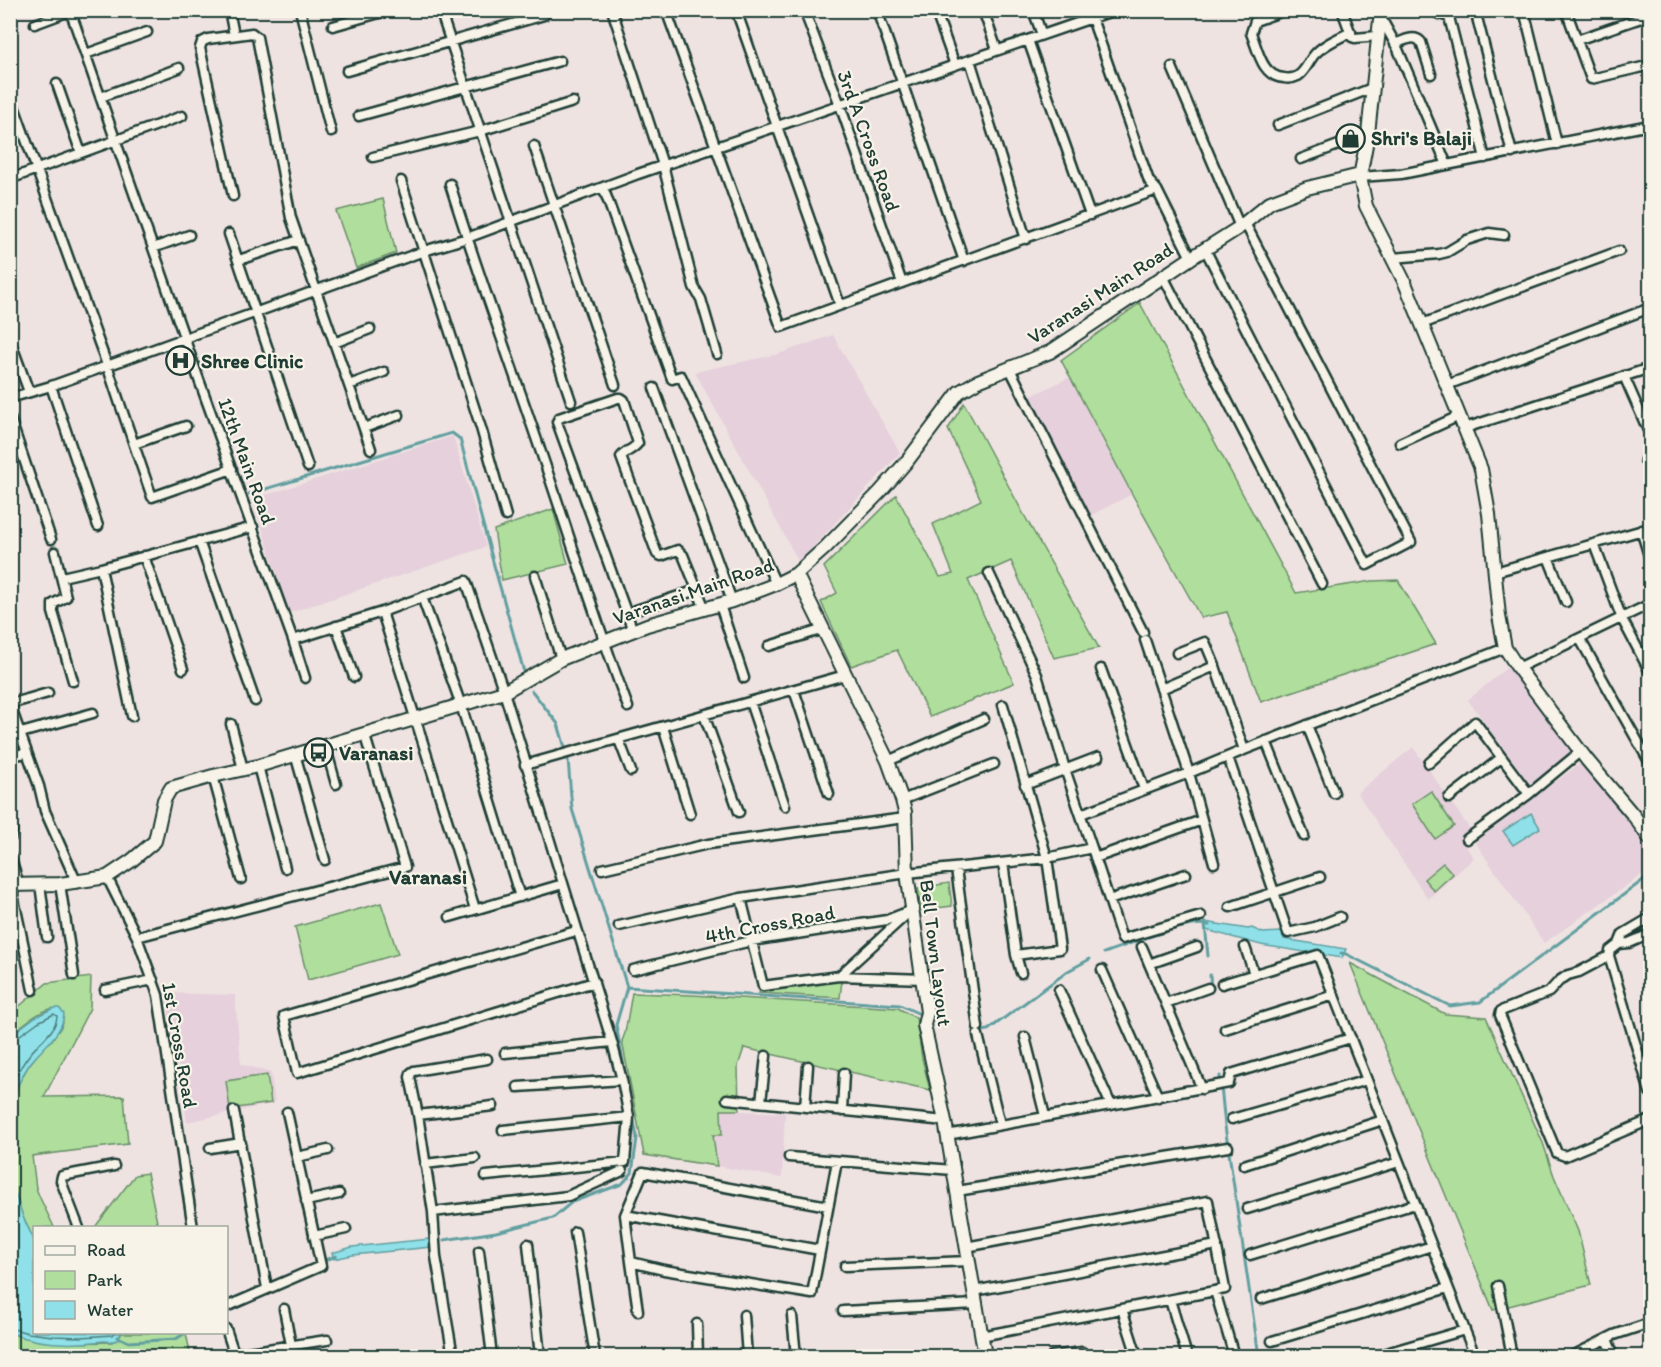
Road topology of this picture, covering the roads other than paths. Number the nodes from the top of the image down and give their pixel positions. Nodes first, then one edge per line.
1 (229, 10) edge
2 (300, 10) edge
3 (390, 10) edge
4 (440, 10) edge
5 (612, 10) edge
6 (666, 10) edge
7 (736, 10) edge
8 (804, 10) edge
9 (877, 10) edge
10 (935, 10) edge
11 (983, 10) edge
12 (1033, 10) edge
13 (1115, 10) edge
14 (1286, 10) edge
15 (1342, 10) edge
16 (1436, 10) edge
17 (1475, 10) edge
18 (1524, 10) edge
19 (1566, 10) edge
20 (70, 11) edge
21 (1091, 14) edge
22 (1381, 14) edge
23 (544, 15) dead end
24 (1644, 16) dead end
25 (35, 24) dead end
26 (333, 26) dead end
27 (147, 32) dead end
28 (1351, 32) junction
29 (234, 35) junction
30 (1042, 35) junction
31 (1378, 36) junction
32 (1028, 40) junction
33 (1577, 40) junction
34 (450, 42) junction
35 (1395, 44) junction
36 (997, 50) junction
37 (86, 54) junction
38 (970, 60) junction
39 (560, 61) dead end
40 (955, 65) junction
41 (1647, 66) dead end
42 (1172, 67) dead end
43 (179, 68) dead end
44 (347, 71) dead end
45 (1431, 74) dead end
46 (902, 83) junction
47 (57, 84) dead end
48 (465, 87) junction
49 (1372, 88) junction
50 (10, 95) edge
51 (101, 97) junction
52 (573, 102) dead end
53 (840, 105) junction
54 (182, 116) dead end
55 (359, 116) dead end
56 (1278, 125) dead end
57 (1650, 125) edge
58 (777, 126) junction
59 (480, 131) junction
60 (331, 132) dead end
61 (1368, 134) junction
62 (116, 140) junction
63 (1557, 144) junction
64 (534, 146) dead end
65 (716, 147) junction
66 (81, 153) junction
67 (1512, 153) junction
68 (373, 157) dead end
69 (1485, 158) junction
70 (1301, 159) dead end
71 (663, 165) junction
72 (1447, 165) junction
73 (37, 169) junction
74 (1360, 176) junction
75 (10, 179) edge
76 (401, 181) dead end
77 (450, 184) dead end
78 (603, 187) junction
79 (1157, 190) junction
80 (233, 196) dead end
81 (555, 205) junction
82 (1090, 215) junction
83 (510, 221) junction
84 (1242, 225) junction
85 (229, 234) dead end
86 (189, 235) dead end
87 (1504, 235) dead end
88 (467, 238) junction
89 (1026, 239) junction
90 (299, 240) junction
91 (153, 248) junction
92 (1205, 249) junction
93 (423, 251) junction
94 (1619, 251) dead end
95 (1191, 258) junction
96 (1393, 258) junction
97 (238, 260) junction
98 (964, 261) junction
99 (1163, 276) junction
100 (902, 283) junction
101 (317, 291) junction
102 (840, 305) junction
103 (1650, 308) edge
104 (256, 312) junction
105 (1422, 324) junction
106 (370, 329) dead end
107 (184, 337) junction
108 (10, 340) edge
109 (334, 343) junction
110 (717, 354) dead end
111 (107, 365) junction
112 (1650, 368) edge
113 (1010, 369) junction
114 (384, 372) dead end
115 (1624, 376) junction
116 (349, 385) junction
117 (615, 385) dead end
118 (1447, 385) junction
119 (51, 386) junction
120 (654, 388) dead end
121 (29, 392) junction
122 (10, 398) edge
123 (571, 401) dead end
124 (399, 415) dead end
125 (10, 418) edge
126 (1462, 422) junction
127 (186, 426) dead end
128 (364, 428) junction
129 (1650, 435) edge
130 (1400, 443) dead end
131 (134, 444) junction
132 (371, 449) dead end
133 (308, 467) dead end
134 (232, 469) junction
135 (506, 516) dead end
136 (99, 526) dead end
137 (253, 527) junction
138 (1650, 528) edge
139 (1641, 530) junction
140 (51, 538) dead end
141 (199, 541) junction
142 (1594, 544) junction
143 (55, 552) dead end
144 (144, 556) junction
145 (1548, 557) junction
146 (1650, 559) edge
147 (101, 568) junction
148 (1495, 572) junction
149 (989, 573) dead end
150 (796, 574) junction
151 (535, 576) dead end
152 (62, 577) junction
153 (776, 584) junction
154 (1322, 585) dead end
155 (697, 590) junction
156 (422, 597) junction
157 (1566, 602) dead end
158 (726, 603) junction
159 (1650, 604) edge
160 (705, 609) junction
161 (382, 612) junction
162 (627, 614) junction
163 (1622, 619) junction
164 (336, 626) junction
165 (824, 629) junction
166 (633, 630) junction
167 (1580, 639) junction
168 (293, 640) junction
169 (604, 643) junction
170 (770, 646) dead end
171 (1505, 648) junction
172 (1177, 653) dead end
173 (561, 659) junction
174 (1215, 666) junction
175 (1518, 668) junction
176 (183, 669) dead end
177 (1101, 669) dead end
178 (1650, 672) edge
179 (845, 675) junction
180 (354, 677) dead end
181 (305, 678) dead end
182 (744, 678) dead end
183 (73, 681) dead end
184 (1161, 689) junction
185 (794, 690) junction
186 (504, 692) junction
187 (48, 693) dead end
188 (255, 701) dead end
189 (750, 702) junction
190 (10, 704) edge
191 (461, 705) junction
192 (1003, 705) dead end
193 (628, 706) dead end
194 (93, 713) dead end
195 (132, 716) dead end
196 (704, 716) junction
197 (984, 719) dead end
198 (416, 720) junction
199 (231, 724) dead end
200 (1307, 725) junction
201 (663, 727) junction
202 (21, 733) junction
203 (364, 734) junction
204 (619, 740) junction
205 (1266, 741) junction
206 (325, 745) junction
207 (1244, 750) junction
208 (1581, 751) junction
209 (27, 753) junction
210 (295, 754) junction
211 (10, 756) edge
212 (1098, 757) dead end
213 (1228, 757) junction
214 (1501, 758) junction
215 (888, 762) junction
216 (1430, 763) dead end
217 (1650, 763) edge
218 (994, 764) dead end
219 (525, 765) junction
220 (258, 766) junction
221 (243, 769) junction
222 (1065, 769) junction
223 (631, 771) dead end
224 (1189, 773) junction
225 (213, 776) junction
226 (336, 784) dead end
227 (1025, 785) junction
228 (1144, 789) junction
229 (1334, 793) dead end
230 (829, 794) dead end
231 (1528, 794) junction
232 (1449, 798) dead end
233 (902, 800) junction
234 (785, 806) dead end
235 (739, 812) dead end
236 (690, 814) dead end
237 (1081, 814) junction
238 (905, 818) junction
239 (1202, 820) junction
240 (10, 826) edge
241 (1304, 836) dead end
242 (10, 839) edge
243 (1467, 839) dead end
244 (1650, 839) edge
245 (1092, 848) junction
246 (10, 856) edge
247 (1047, 858) junction
248 (1095, 858) junction
249 (325, 860) dead end
250 (1003, 863) junction
251 (1214, 863) dead end
252 (285, 868) dead end
253 (602, 869) dead end
254 (956, 869) junction
255 (907, 873) junction
256 (1186, 874) dead end
257 (107, 877) junction
258 (1320, 877) dead end
259 (241, 879) dead end
260 (77, 883) junction
261 (60, 884) junction
262 (563, 884) junction
263 (14, 885) edge
264 (40, 885) junction
265 (1275, 893) junction
266 (520, 897) junction
267 (741, 898) junction
268 (1109, 900) junction
269 (1230, 907) dead end
270 (475, 909) junction
271 (912, 910) junction
272 (1202, 916) dead end
273 (450, 917) dead end
274 (1340, 917) dead end
275 (1650, 918) edge
276 (619, 926) dead end
277 (576, 931) junction
278 (1650, 934) edge
279 (48, 937) dead end
280 (137, 937) junction
281 (751, 941) junction
282 (1619, 944) junction
283 (1142, 947) dead end
284 (1197, 947) dead end
285 (1245, 948) dead end
286 (1016, 956) junction
287 (1609, 956) junction
288 (1149, 964) junction
289 (633, 970) dead end
290 (1102, 970) dead end
291 (1021, 973) dead end
292 (1254, 974) junction
293 (74, 975) dead end
294 (839, 976) junction
295 (923, 979) junction
296 (153, 980) junction
297 (594, 982) junction
298 (1221, 984) dead end
299 (1208, 988) dead end
300 (33, 990) dead end
301 (105, 990) dead end
302 (1059, 990) dead end
303 (1334, 995) junction
304 (1166, 1003) junction
305 (1225, 1029) dead end
306 (1025, 1037) dead end
307 (1351, 1038) junction
308 (612, 1042) junction
309 (505, 1053) dead end
310 (766, 1056) dead end
311 (487, 1059) dead end
312 (808, 1066) dead end
313 (844, 1073) dead end
314 (622, 1080) junction
315 (1367, 1080) junction
316 (518, 1086) dead end
317 (1202, 1089) junction
318 (1650, 1092) edge
319 (1158, 1097) junction
320 (728, 1099) dead end
321 (762, 1102) junction
322 (1111, 1105) junction
323 (492, 1106) dead end
324 (805, 1107) junction
325 (234, 1111) dead end
326 (842, 1111) junction
327 (287, 1112) dead end
328 (418, 1115) junction
329 (1045, 1116) junction
330 (629, 1118) junction
331 (1232, 1119) dead end
332 (1383, 1120) junction
333 (1650, 1120) edge
334 (945, 1121) junction
335 (1000, 1124) junction
336 (503, 1130) dead end
337 (947, 1135) junction
338 (241, 1143) junction
339 (1228, 1147) dead end
340 (210, 1148) dead end
341 (328, 1150) dead end
342 (297, 1157) junction
343 (789, 1157) dead end
344 (475, 1158) dead end
345 (837, 1161) junction
346 (1399, 1162) junction
347 (425, 1164) junction
348 (1244, 1165) dead end
349 (114, 1166) dead end
350 (953, 1170) junction
351 (622, 1171) dead end
352 (486, 1176) dead end
353 (957, 1191) junction
354 (339, 1194) dead end
355 (306, 1201) junction
356 (1415, 1204) junction
357 (828, 1206) junction
358 (1247, 1209) dead end
359 (433, 1212) junction
360 (625, 1215) junction
361 (79, 1226) edge
362 (193, 1226) edge
363 (346, 1229) dead end
364 (575, 1232) dead end
365 (314, 1236) junction
366 (528, 1244) dead end
367 (1217, 1245) junction
368 (1432, 1246) junction
369 (966, 1247) junction
370 (820, 1250) junction
371 (479, 1251) dead end
372 (1250, 1255) dead end
373 (631, 1262) junction
374 (969, 1262) junction
375 (845, 1266) dead end
376 (1498, 1286) dead end
377 (267, 1288) junction
378 (1448, 1288) junction
379 (1215, 1291) junction
380 (974, 1292) junction
381 (1261, 1299) dead end
382 (1170, 1300) junction
383 (976, 1304) junction
384 (228, 1306) edge
385 (284, 1309) dead end
386 (1122, 1309) junction
387 (638, 1311) dead end
388 (843, 1311) dead end
389 (744, 1315) dead end
390 (792, 1316) dead end
391 (1650, 1323) edge
392 (697, 1324) dead end
393 (1465, 1329) junction
394 (228, 1334) edge
395 (981, 1336) junction
396 (1607, 1339) junction
397 (327, 1340) dead end
398 (1272, 1341) dead end
399 (291, 1345) junction
400 (235, 1355) edge
401 (984, 1355) edge
402 (453, 1356) edge
403 (492, 1356) edge
404 (540, 1356) edge
405 (595, 1356) edge
406 (698, 1356) edge
407 (747, 1356) edge
408 (796, 1356) edge
409 (956, 1356) edge
410 (1052, 1356) edge
411 (1084, 1356) edge
412 (1137, 1356) edge
413 (1187, 1356) edge
414 (1234, 1356) edge
415 (1376, 1356) edge
416 (1475, 1356) edge
417 (1512, 1356) edge
418 (1572, 1356) edge
419 (1614, 1356) edge

1 - 29 street
2 - 60 street
3 - 26 street
4 - 34 street
5 - 71 street
6 - 65 street
7 - 58 street
8 - 53 street, 3rd A Cross Road
9 - 46 street
10 - 40 street
11 - 36 street
12 - 30 street
13 - 21 street
14 - 28 street
15 - 28 street
16 - 69 street
17 - 67 street
18 - 63 street
19 - 33 street
20 - 25 street
20 - 37 street, 12th Main Road
21 - 30 street
21 - 79 street
22 - 31 street
22 - 35 street
23 - 34 street
24 - 33 street
27 - 37 street
28 - 31 street
29 - 80 street
29 - 90 street
30 - 32 street
31 - 49 street
32 - 36 street
32 - 82 street
33 - 41 street
34 - 44 street
34 - 48 street
35 - 45 street
35 - 72 street
36 - 38 street
37 - 51 street, 12th Main Road
38 - 40 street
38 - 89 street
39 - 48 street
40 - 46 street
42 - 84 street
43 - 51 street
46 - 53 street
46 - 98 street
47 - 66 street
48 - 55 street
48 - 59 street
49 - 56 street
49 - 61 street
50 - 73 street
51 - 62 street, 12th Main Road
52 - 59 street
53 - 58 street
53 - 100 street, 3rd A Cross Road
54 - 62 street
57 - 63 street
58 - 65 street
58 - 102 street
59 - 68 street
59 - 83 street
61 - 70 street
61 - 74 street
62 - 66 street
62 - 91 street, 12th Main Road
63 - 67 street
64 - 81 street
65 - 71 street
65 - 102 street
66 - 73 street
67 - 69 street
69 - 72 street
71 - 78 street
71 - 110 street
72 - 74 street
73 - 75 street
73 - 111 street
74 - 84 street, Varanasi Main Road
74 - 96 street
76 - 93 street
77 - 88 street
78 - 81 street
78 - 153 street
79 - 82 street
79 - 95 street
81 - 83 street
81 - 117 street
82 - 89 street
83 - 88 street
83 - 123 street
84 - 92 street, Varanasi Main Road
84 - 92 street
85 - 97 street
86 - 91 street
87 - 96 street
88 - 93 street
88 - 169 street
89 - 98 street
90 - 97 street
90 - 101 street
91 - 107 street, 12th Main Road
92 - 95 street, Varanasi Main Road
93 - 101 street
93 - 135 street
94 - 105 street
95 - 99 street, Varanasi Main Road
96 - 105 street
97 - 104 street
98 - 100 street
99 - 113 street, Varanasi Main Road
99 - 154 street
100 - 102 street
101 - 104 street
101 - 109 street
103 - 118 street
104 - 107 street
104 - 133 street
105 - 118 street
106 - 109 street
107 - 111 street
107 - 134 street, 12th Main Road
108 - 121 street
109 - 116 street
111 - 119 street
111 - 131 street
112 - 115 street
113 - 150 street, Varanasi Main Road
113 - 184 street
114 - 116 street
115 - 126 street
115 - 129 street
116 - 128 street
118 - 126 street
119 - 121 street
119 - 136 street
120 - 158 street
121 - 122 street
124 - 128 street
125 - 140 street
126 - 130 street
126 - 148 street
127 - 131 street
128 - 132 street
131 - 134 street
134 - 137 street, 12th Main Road
137 - 141 street
137 - 168 street, 12th Main Road
138 - 139 street
139 - 142 street
139 - 146 street
141 - 144 street
141 - 188 street
142 - 145 street
142 - 163 street
143 - 152 street
144 - 147 street
144 - 176 street
145 - 148 street
145 - 157 street
147 - 152 street
147 - 195 street
148 - 171 street
149 - 222 street
150 - 153 street, Varanasi Main Road
150 - 165 street, Bell Town Layout
151 - 173 street
152 - 183 street
153 - 158 street, Varanasi Main Road
155 - 160 street
155 - 162 street
155 - 162 street
156 - 161 street
156 - 186 street
156 - 191 street
158 - 160 street, Varanasi Main Road
158 - 182 street
159 - 163 street
160 - 166 street, Varanasi Main Road
161 - 164 street
161 - 198 street
162 - 166 street
163 - 167 street
163 - 178 street
164 - 168 street
164 - 180 street
165 - 170 street
165 - 179 street, Bell Town Layout
166 - 169 street, Varanasi Main Road
167 - 175 street
167 - 217 street
168 - 181 street, 12th Main Road
169 - 173 street, Varanasi Main Road
169 - 193 street
171 - 175 street
171 - 200 street
172 - 174 street
173 - 186 street, Varanasi Main Road
174 - 184 street
174 - 207 street
175 - 208 street
177 - 228 street
179 - 185 street
179 - 215 street, Bell Town Layout
184 - 224 street
185 - 189 street
185 - 230 street
186 - 191 street, Varanasi Main Road
186 - 219 street
187 - 190 street
189 - 196 street
189 - 234 street
190 - 202 street
191 - 198 street, Varanasi Main Road
191 - 266 street
192 - 227 street
194 - 202 street
196 - 201 street
196 - 235 street
197 - 215 street
198 - 203 street, Varanasi Main Road
198 - 270 street
199 - 221 street
200 - 205 street
200 - 229 street
201 - 204 street
201 - 236 street
202 - 209 street
203 - 206 street, Varanasi Main Road
203 - 280 street
204 - 219 street
204 - 223 street
205 - 207 street
205 - 241 street
206 - 210 street, Varanasi Main Road
206 - 226 street
207 - 213 street
208 - 231 street
208 - 244 street
209 - 211 street
209 - 260 street
210 - 220 street, Varanasi Main Road
210 - 249 street
212 - 222 street
213 - 224 street
213 - 265 street
214 - 216 street
214 - 231 street
214 - 232 street
215 - 233 street, Bell Town Layout
218 - 233 street
219 - 262 street
220 - 221 street, Varanasi Main Road
220 - 252 street
221 - 225 street, Varanasi Main Road
222 - 227 street
222 - 237 street
224 - 228 street
224 - 239 street
225 - 257 street, Varanasi Main Road
225 - 259 street
227 - 247 street
228 - 237 street
231 - 243 street
233 - 238 street, Bell Town Layout
237 - 245 street
238 - 253 street
238 - 255 street, Bell Town Layout
239 - 248 street
239 - 251 street
240 - 242 street
245 - 247 street
245 - 248 street
246 - 263 street
247 - 250 street
247 - 286 street
248 - 268 street
250 - 254 street
250 - 286 street
254 - 255 street
254 - 335 street
255 - 267 street
255 - 271 street, Bell Town Layout
256 - 268 street
257 - 260 street, Varanasi Main Road
257 - 280 street, 1st Cross Road
258 - 265 street
260 - 261 street, Varanasi Main Road
261 - 264 street, Varanasi Main Road
261 - 293 street
262 - 266 street
262 - 277 street
263 - 264 street, Varanasi Main Road
263 - 300 street
264 - 279 street
265 - 269 street
265 - 274 street
266 - 270 street
267 - 276 street
267 - 281 street
268 - 272 street
270 - 273 street
271 - 281 street, 4th Cross Road
271 - 294 street
271 - 295 street, Bell Town Layout
275 - 282 street
277 - 297 street
277 - 297 street
278 - 282 street
280 - 296 street, 1st Cross Road
281 - 289 street, 4th Cross Road
281 - 294 street
282 - 287 street
283 - 288 street
284 - 288 street
285 - 292 street
286 - 291 street
287 - 318 street
287 - 333 street
288 - 304 street
290 - 319 street
292 - 298 street
292 - 303 street
294 - 295 street
295 - 334 street, Bell Town Layout
296 - 301 street
296 - 362 street, 1st Cross Road
297 - 308 street
299 - 304 street
302 - 322 street
303 - 305 street
303 - 307 street
304 - 317 street
306 - 329 street
307 - 315 street
307 - 317 street
308 - 309 street
308 - 314 street
310 - 321 street
311 - 328 street
312 - 324 street
313 - 326 street
314 - 316 street
314 - 330 street
315 - 331 street
315 - 332 street
317 - 319 street
319 - 322 street
320 - 321 street
321 - 324 street
322 - 329 street
323 - 328 street
324 - 326 street
325 - 338 street
326 - 334 street
327 - 342 street
328 - 347 street
329 - 335 street
330 - 336 street
330 - 352 street
332 - 346 street
332 - 348 street
334 - 337 street, Bell Town Layout
335 - 337 street
337 - 350 street, Bell Town Layout
338 - 340 street
338 - 377 street
339 - 353 street
341 - 342 street
342 - 355 street
343 - 345 street
344 - 347 street
345 - 350 street
345 - 357 street
346 - 356 street
346 - 358 street
347 - 359 street
349 - 361 street
350 - 353 street, Bell Town Layout
351 - 359 street
353 - 369 street, Bell Town Layout
354 - 355 street
355 - 365 street
356 - 368 street
356 - 372 street
357 - 360 street
357 - 370 street
359 - 402 street
360 - 370 street
360 - 373 street
363 - 365 street
364 - 405 street
365 - 377 street
366 - 404 street
367 - 369 street
367 - 379 street
367 - 380 street
368 - 378 street
368 - 381 street
369 - 374 street, Bell Town Layout
370 - 373 street
371 - 403 street
373 - 387 street
374 - 375 street
374 - 380 street, Bell Town Layout
376 - 417 street
377 - 384 street
378 - 393 street
378 - 398 street
379 - 382 street
379 - 414 street
380 - 383 street, Bell Town Layout
382 - 386 street
382 - 413 street
383 - 388 street
383 - 395 street, Bell Town Layout
385 - 399 street
386 - 395 street
386 - 412 street
389 - 407 street
390 - 408 street
391 - 396 street
392 - 406 street
393 - 415 street
393 - 416 street
394 - 400 street
395 - 401 street, Bell Town Layout
396 - 418 street
396 - 419 street
397 - 399 street
399 - 400 street
401 - 409 street
410 - 411 street

